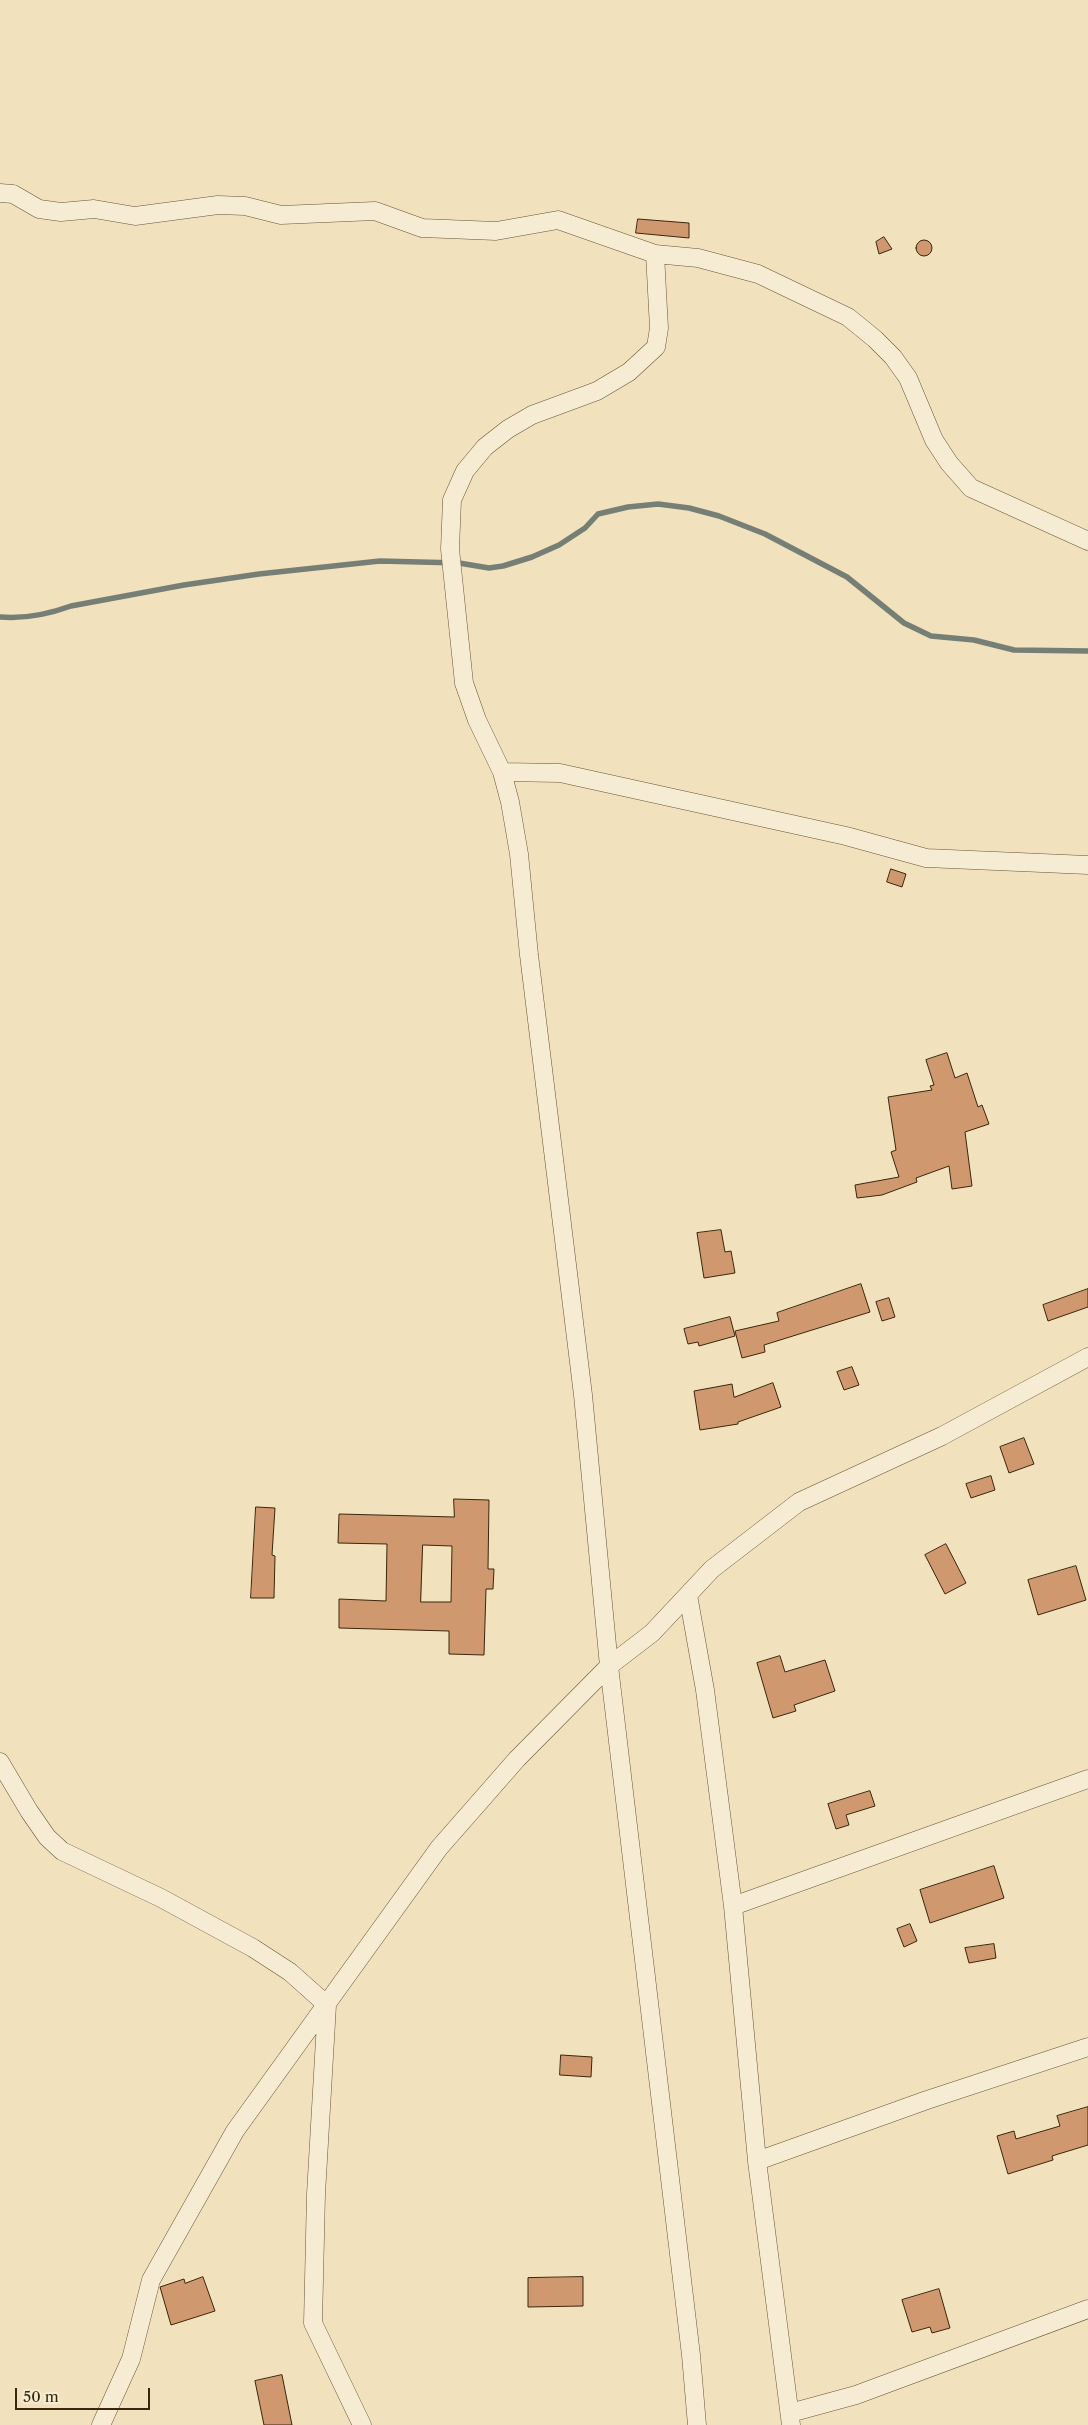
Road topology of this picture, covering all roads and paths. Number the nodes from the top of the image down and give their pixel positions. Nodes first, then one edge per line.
1 (0, 193) edge
2 (655, 254) junction
3 (1088, 541) edge
4 (502, 772) junction
5 (1088, 865) edge
6 (1088, 1357) edge
7 (688, 1595) junction
8 (609, 1666) junction
9 (0, 1762) edge
10 (1088, 1779) edge
11 (733, 1906) junction
12 (327, 2005) junction
13 (1088, 2047) edge
14 (757, 2161) junction
15 (1088, 2309) edge
16 (790, 2419) edge
17 (102, 2425) edge
18 (362, 2425) edge
19 (696, 2425) edge

1 - 2 street
2 - 3 street
2 - 4 street
4 - 5 street
4 - 8 street
6 - 7 street
7 - 8 street
7 - 11 street
8 - 12 street
8 - 19 street
9 - 12 street
10 - 11 street
11 - 14 street
12 - 17 street
12 - 18 street
13 - 14 street
14 - 16 street
15 - 16 street

